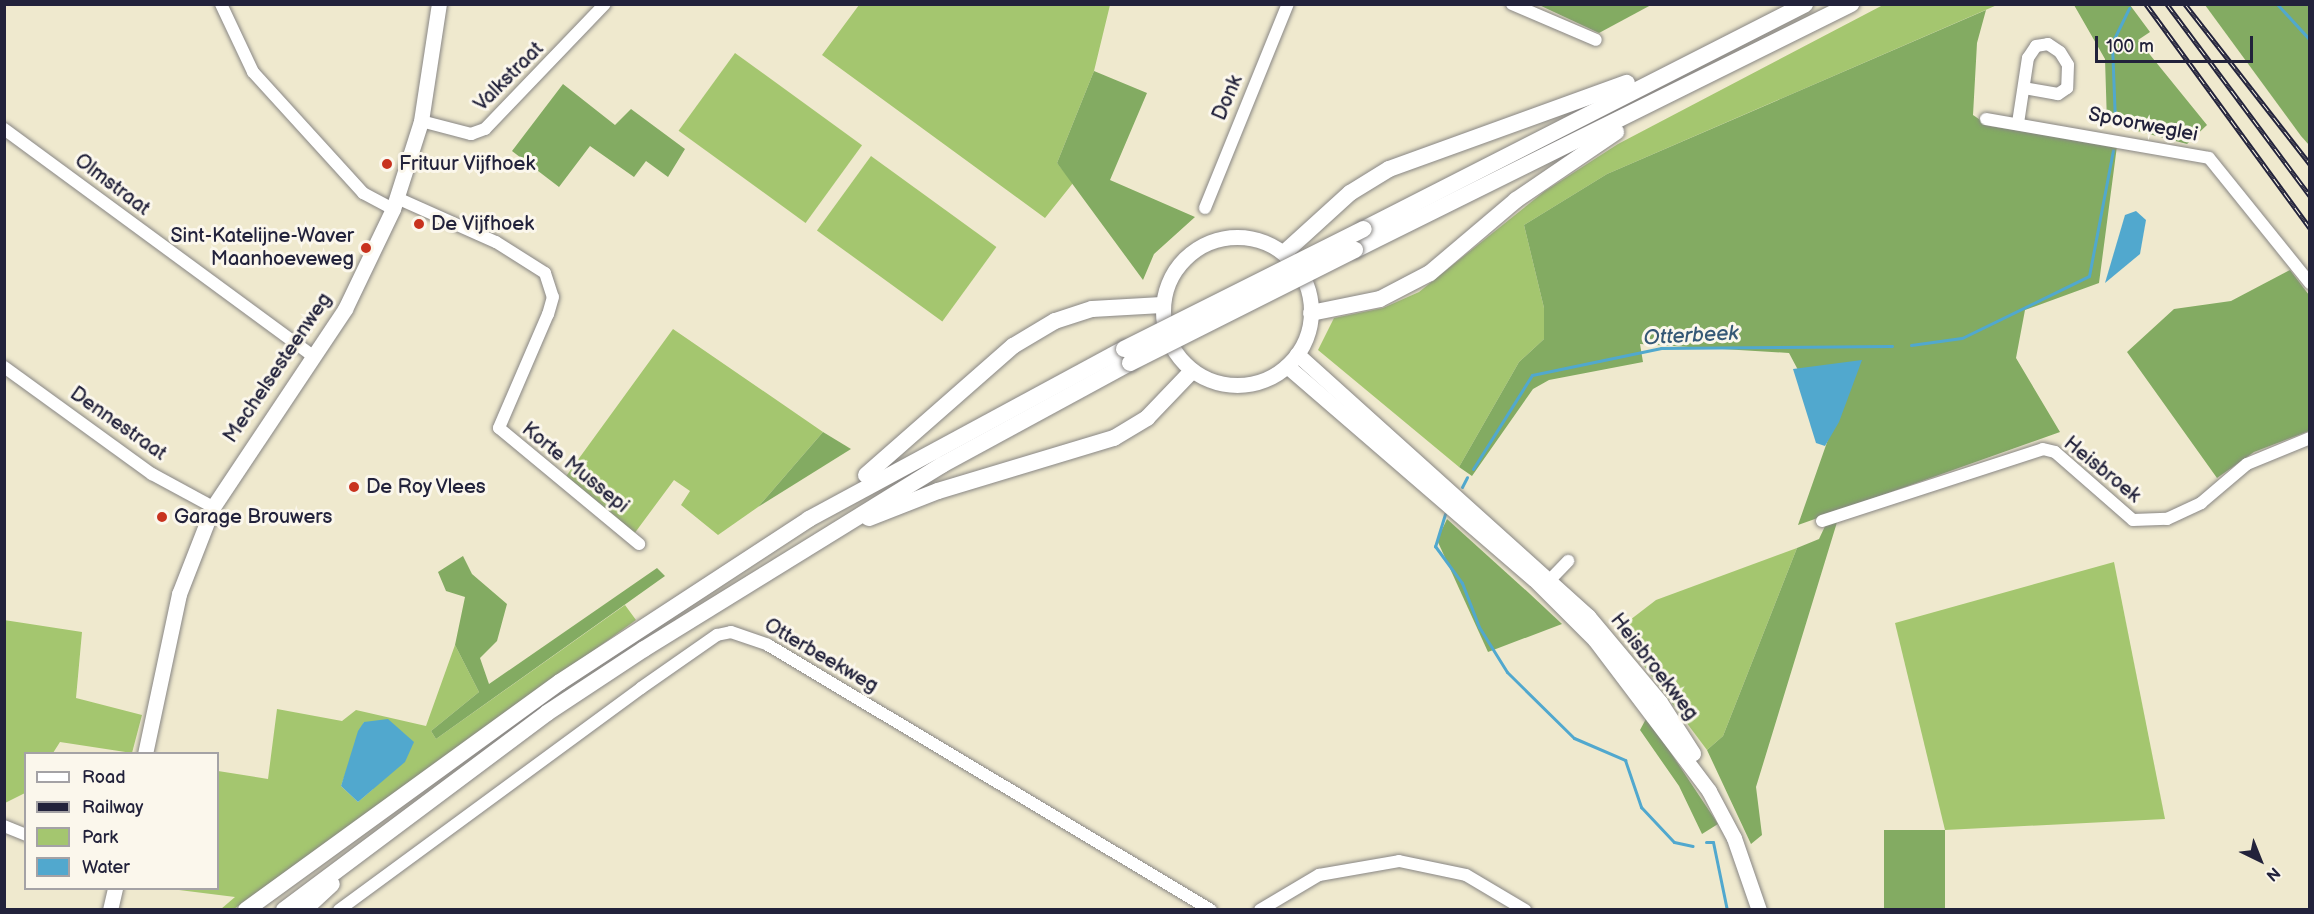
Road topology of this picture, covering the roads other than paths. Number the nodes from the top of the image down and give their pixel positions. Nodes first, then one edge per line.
1 (221, 4) edge
2 (440, 4) edge
3 (605, 4) edge
4 (1288, 4) edge
5 (1512, 4) edge
6 (1805, 4) edge
7 (1851, 4) edge
8 (1596, 40) dead end
9 (1653, 80) junction
10 (2025, 88) junction
11 (1644, 108) junction
12 (1986, 119) dead end
13 (421, 121) junction
14 (2018, 123) junction
15 (4, 129) edge
16 (395, 203) junction
17 (1205, 208) dead end
18 (1284, 253) junction
19 (2310, 283) edge
20 (1162, 305) junction
21 (1311, 313) junction
22 (314, 356) junction
23 (1127, 356) junction
24 (1292, 360) junction
25 (4, 367) edge
26 (1192, 371) junction
27 (2310, 438) edge
28 (840, 501) junction
29 (213, 507) junction
30 (1822, 520) dead end
31 (835, 530) junction
32 (639, 544) dead end
33 (1568, 561) dead end
34 (1546, 583) junction
35 (145, 752) edge
36 (407, 792) junction
37 (4, 826) edge
38 (24, 834) edge
39 (380, 838) junction
40 (115, 890) edge
41 (110, 909) edge
42 (246, 909) edge
43 (272, 909) edge
44 (284, 909) edge
45 (304, 909) edge
46 (339, 909) edge
47 (1211, 909) edge
48 (1260, 909) edge
49 (1525, 909) edge
50 (1759, 909) edge

1 - 16 street
2 - 13 main road, Mechelsesteenweg
3 - 13 street, Valkstraat
4 - 17 street, Donk
5 - 8 street
6 - 9 highway
7 - 11 highway
9 - 18 highway
9 - 23 highway, bridge
10 - 10 street, Spoorweglei
10 - 14 street, Spoorweglei
11 - 21 highway
11 - 23 highway, bridge
12 - 14 street, Spoorweglei
13 - 16 main road, Mechelsesteenweg
14 - 19 street, Spoorweglei
15 - 22 street, Olmstraat
16 - 22 main road, Mechelsesteenweg
16 - 32 street, Korte Mussepi
18 - 20 main road
18 - 21 main road
20 - 26 main road
20 - 28 highway
21 - 24 main road
22 - 29 main road, Mechelsesteenweg
23 - 28 highway
23 - 31 highway
24 - 26 main road
24 - 34 main road, Heisbroekweg
25 - 29 street, Dennestraat
26 - 31 highway
27 - 30 street, Heisbroek
28 - 36 highway
29 - 35 main road, Mechelsesteenweg
31 - 39 highway
33 - 34 street
34 - 50 main road, Heisbroekweg
36 - 42 highway
36 - 43 highway
37 - 38 street
39 - 44 highway
39 - 45 highway
40 - 41 main road
46 - 47 street, Otterbeekweg
48 - 49 street

